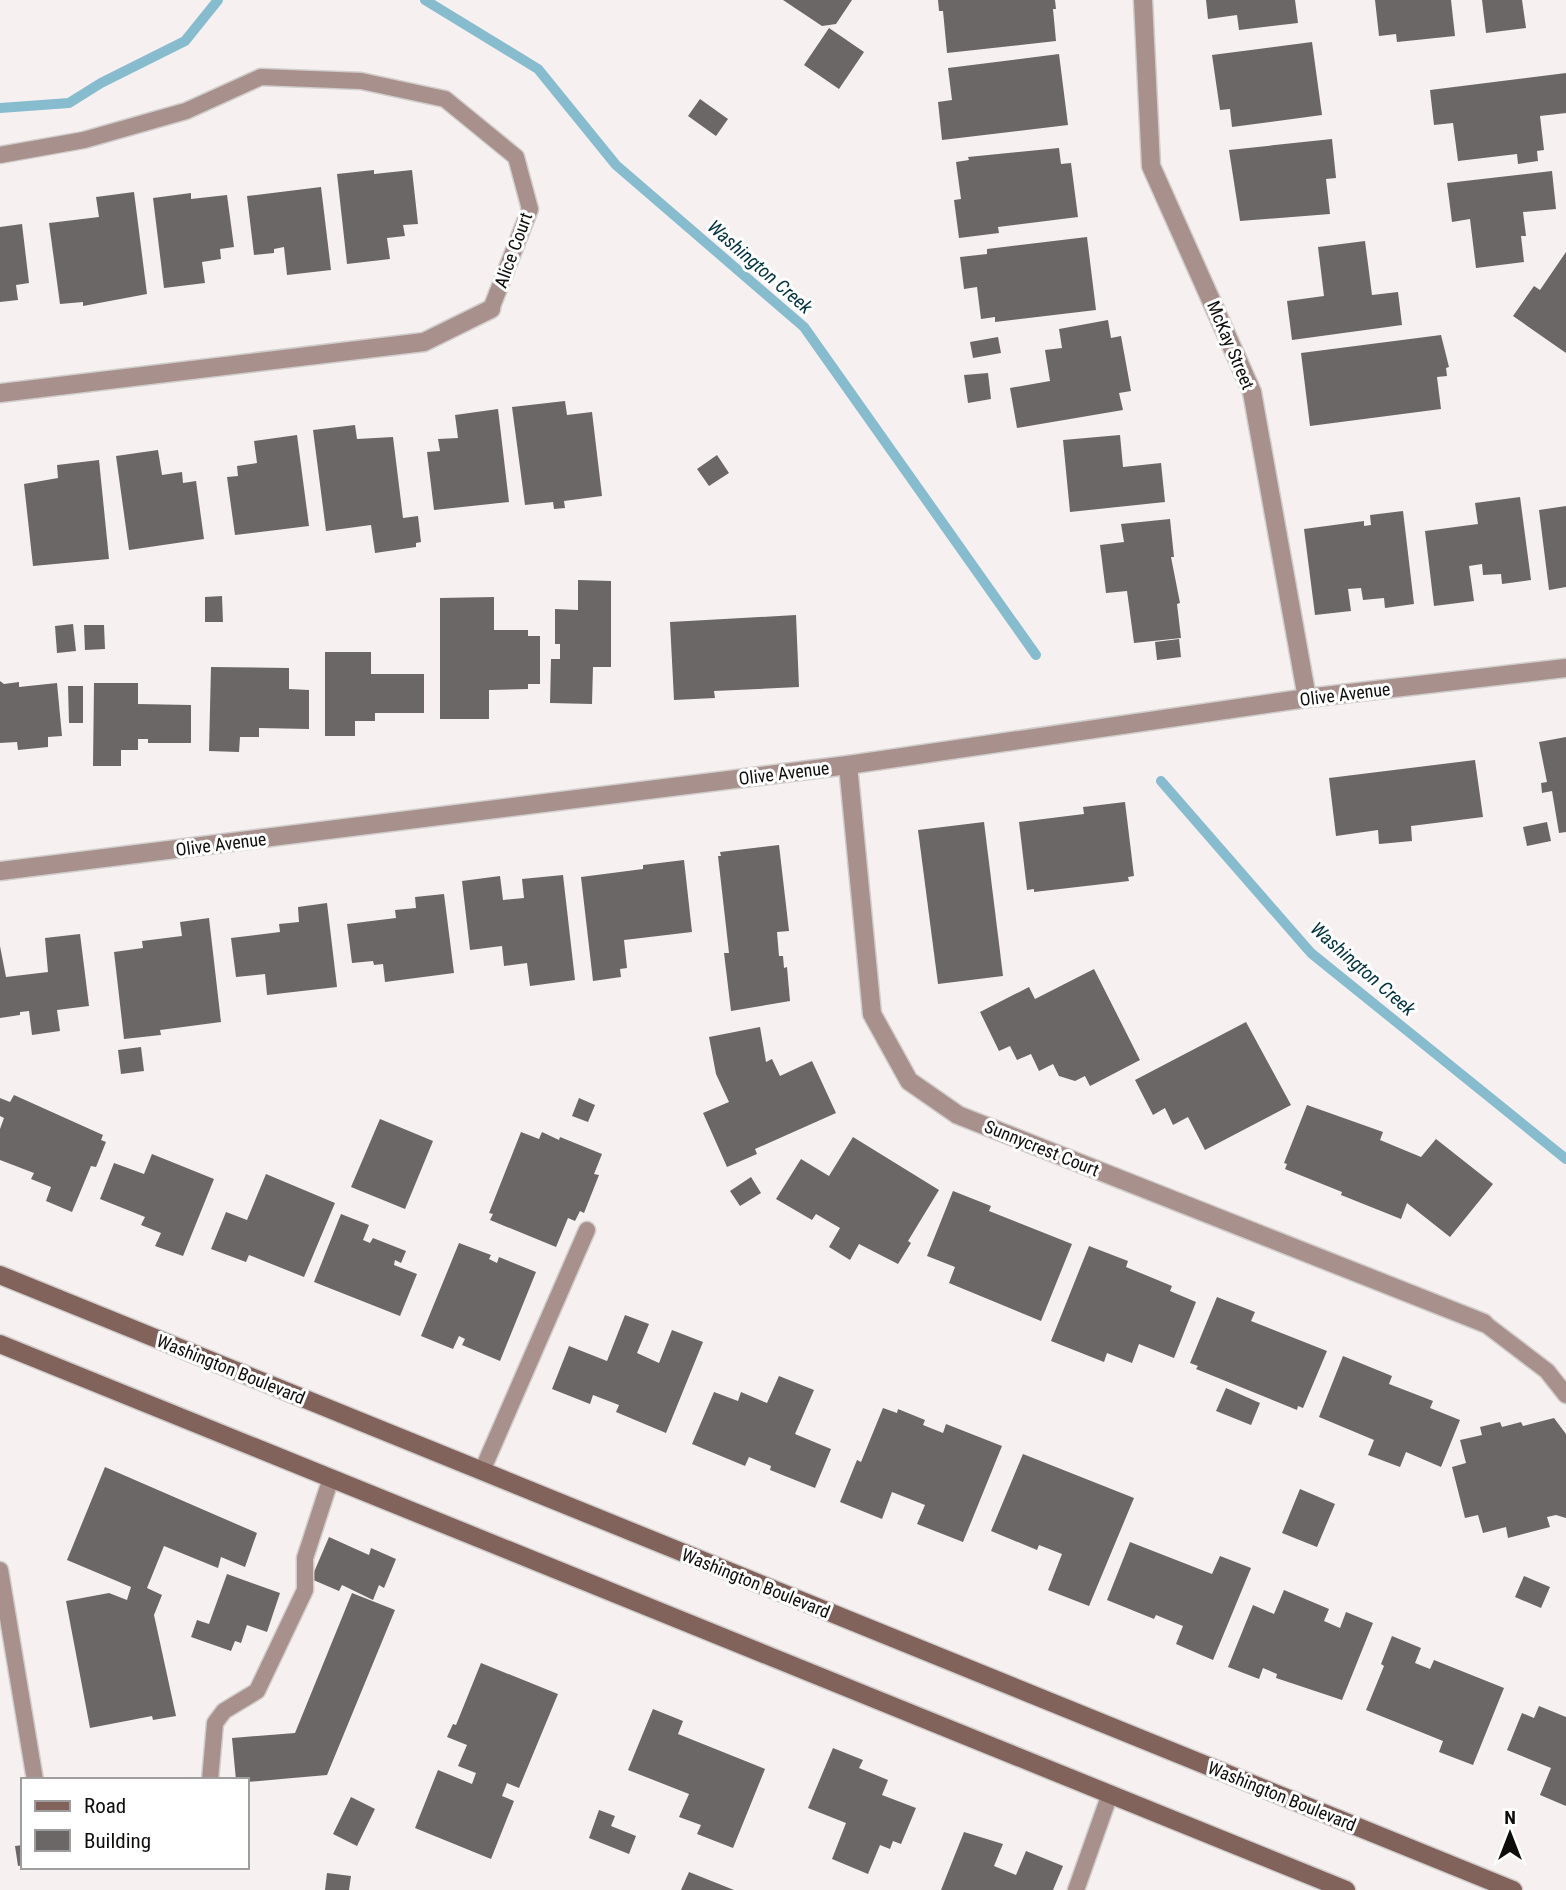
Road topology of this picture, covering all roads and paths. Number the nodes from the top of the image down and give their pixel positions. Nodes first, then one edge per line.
1 (1143, 0) edge
2 (0, 155) edge
3 (491, 309) joint
4 (0, 393) edge
5 (1566, 668) edge
6 (1307, 698) junction
7 (848, 765) junction
8 (0, 871) edge
9 (587, 1230) dead end
10 (0, 1275) edge
11 (1484, 1323) joint
12 (0, 1344) edge
13 (1566, 1395) edge
14 (482, 1471) junction
15 (331, 1478) junction
16 (0, 1570) edge
17 (34, 1778) edge
18 (210, 1778) edge
19 (1110, 1794) junction
20 (1076, 1890) edge
21 (1346, 1890) edge
22 (1513, 1890) edge

1 - 6 street, McKay Street
2 - 3 lane, Alice Court
3 - 4 street, Alice Court
5 - 6 street, Olive Avenue
6 - 7 street, Olive Avenue
7 - 8 street, Olive Avenue
7 - 11 street, Sunnycrest Court
9 - 14 lane
10 - 14 main road, Washington Boulevard
11 - 13 lane
12 - 15 main road
14 - 22 main road, Washington Boulevard
15 - 18 lane
15 - 19 main road
16 - 17 lane
19 - 20 lane
19 - 21 main road

